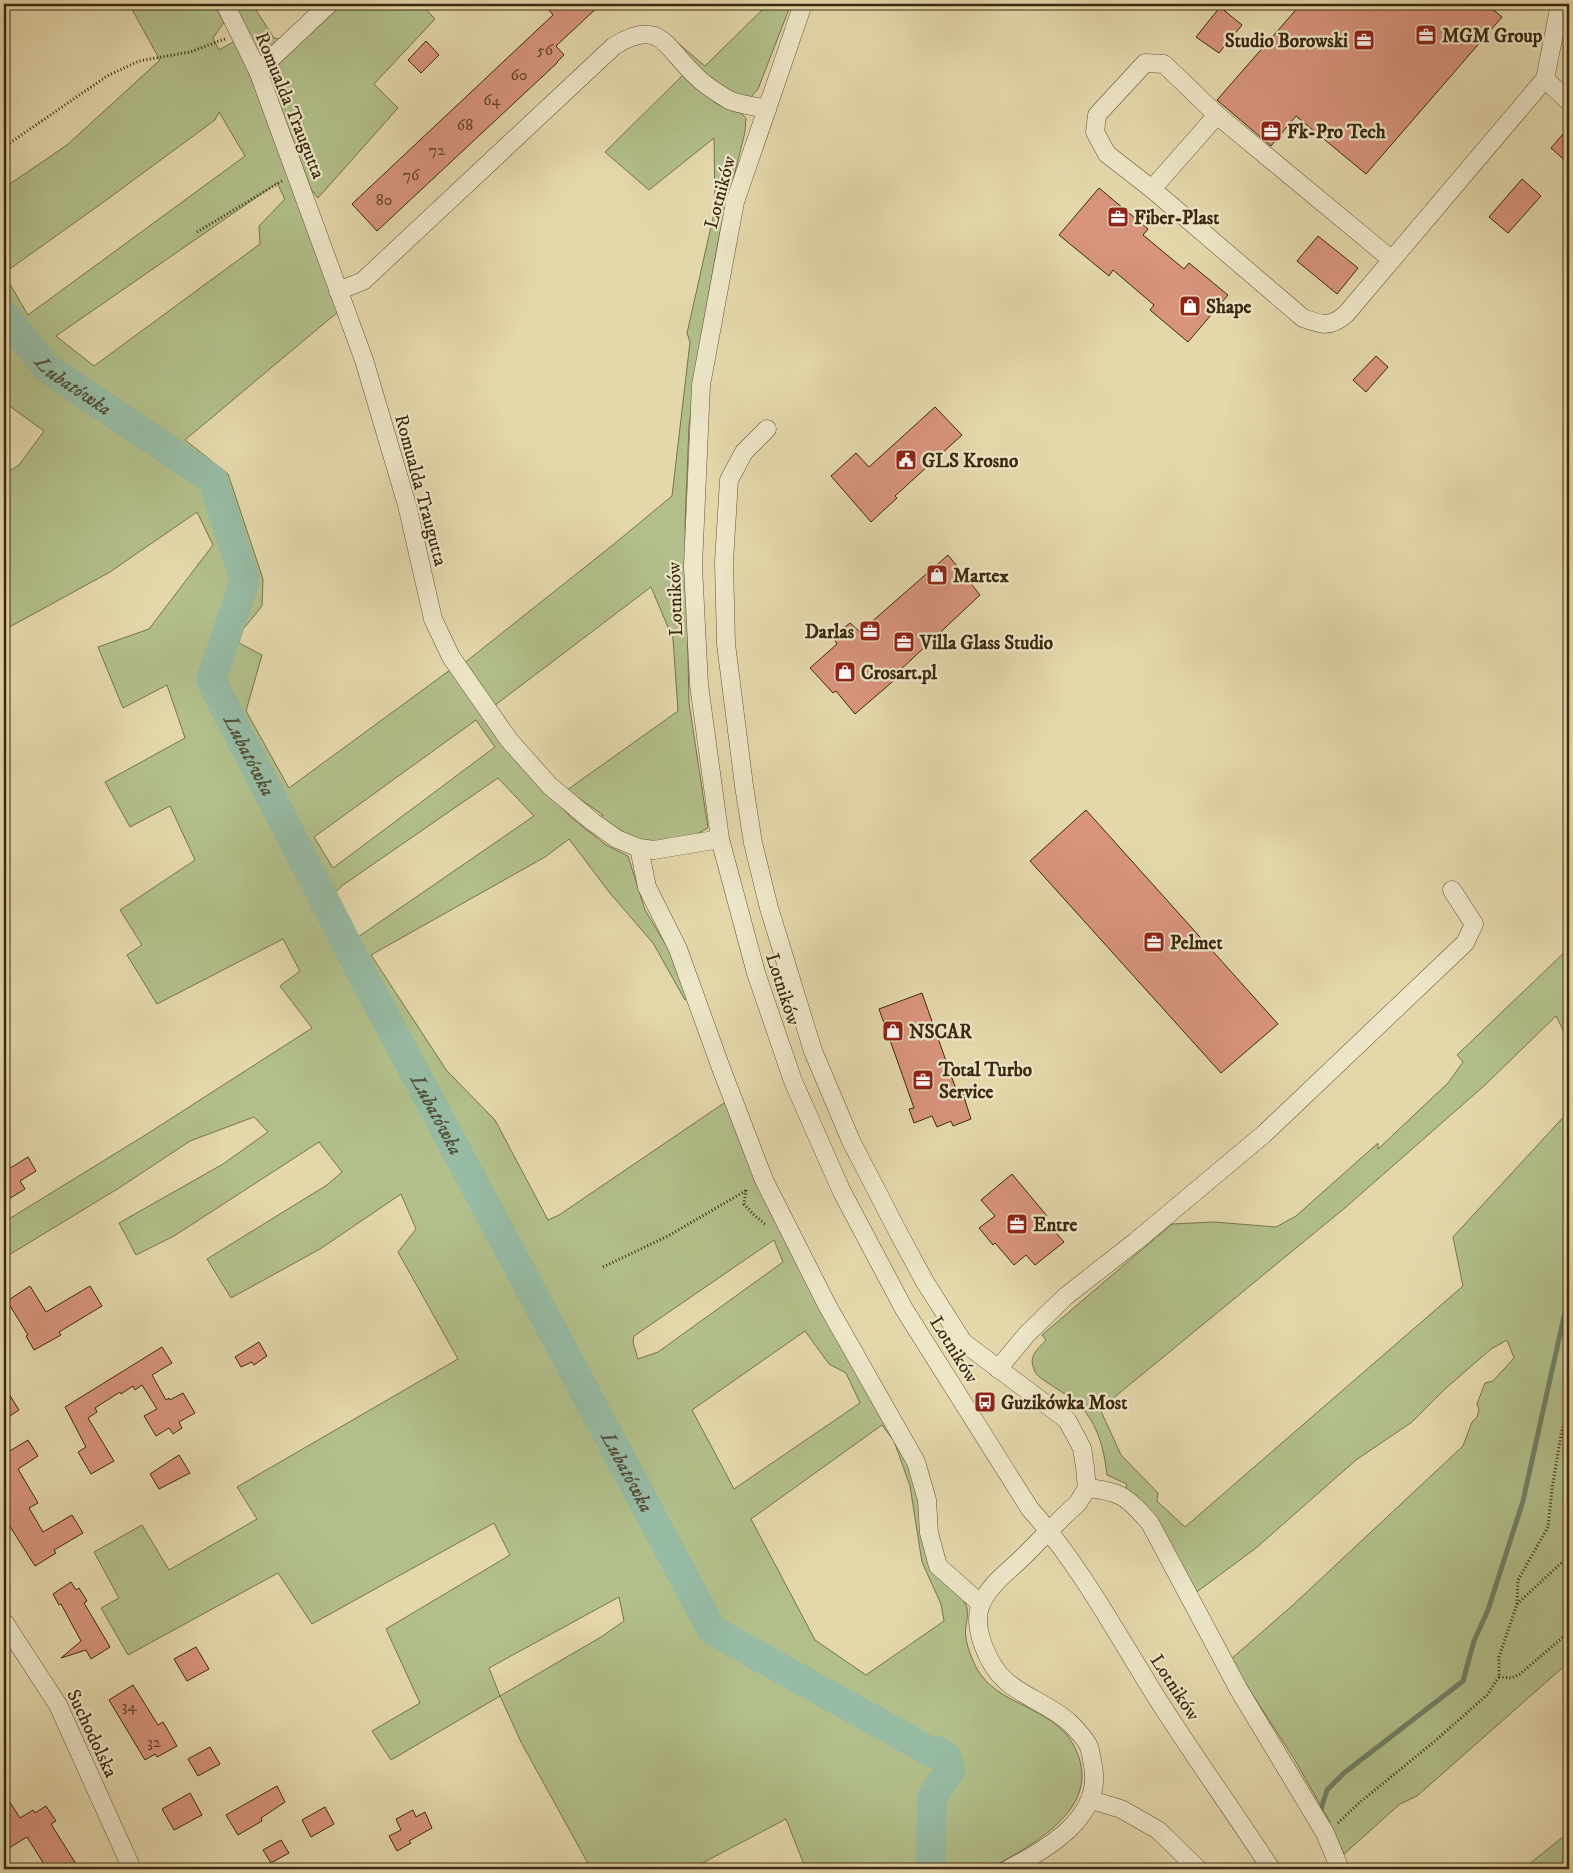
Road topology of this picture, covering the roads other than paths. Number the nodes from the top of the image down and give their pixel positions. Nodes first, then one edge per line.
1 (225, 4) edge
2 (329, 4) edge
3 (803, 4) edge
4 (1560, 4) edge
5 (258, 71) junction
6 (1545, 79) junction
7 (1569, 102) edge
8 (767, 109) junction
9 (1217, 114) junction
10 (1152, 189) junction
11 (1392, 260) junction
12 (338, 291) junction
13 (767, 429) dead end
14 (720, 839) junction
15 (639, 848) junction
16 (1452, 890) dead end
17 (998, 1369) junction
18 (1087, 1488) junction
19 (1048, 1529) junction
20 (981, 1604) junction
21 (4, 1622) edge
22 (1090, 1800) junction
23 (132, 1869) edge
24 (1009, 1869) edge
25 (1198, 1869) edge
26 (1270, 1869) edge
27 (1340, 1869) edge

1 - 5 street, Romualda Traugutta
2 - 5 street
3 - 8 street, Lotników
4 - 6 street
5 - 12 street, Romualda Traugutta
6 - 7 street
6 - 11 street
8 - 12 street
8 - 14 street, Lotników
9 - 10 street
9 - 10 street
9 - 11 street
10 - 11 street
12 - 15 street, Romualda Traugutta
13 - 17 street
14 - 15 street, Romualda Traugutta
14 - 19 street, Lotników
15 - 20 street
16 - 17 street
17 - 18 street
18 - 19 street
18 - 27 street
19 - 20 street
19 - 26 street, Lotników
20 - 22 street
21 - 23 street, Suchodolska
22 - 24 street
22 - 25 street

